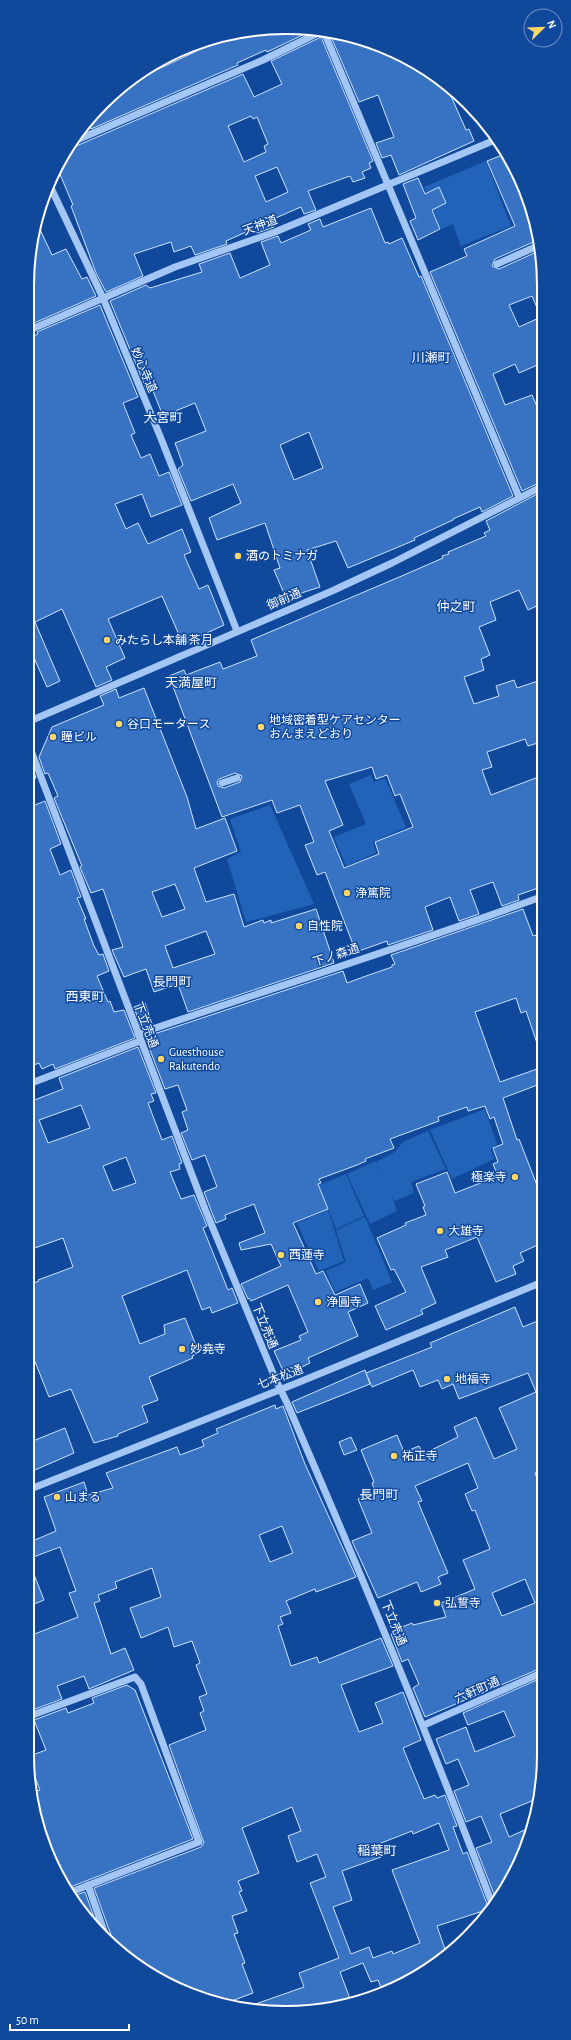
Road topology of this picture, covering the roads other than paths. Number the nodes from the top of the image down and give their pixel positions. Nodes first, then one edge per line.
1 (313, 36) edge
2 (326, 37) edge
3 (82, 138) edge
4 (492, 141) edge
5 (387, 186) junction
6 (52, 191) edge
7 (534, 248) edge
8 (497, 264) dead end
9 (103, 298) junction
10 (34, 328) edge
11 (537, 488) edge
12 (519, 497) junction
13 (236, 631) junction
14 (34, 719) edge
15 (34, 759) edge
16 (237, 778) dead end
17 (222, 783) dead end
18 (537, 898) edge
19 (139, 1038) junction
20 (34, 1082) edge
21 (537, 1284) edge
22 (280, 1389) junction
23 (34, 1488) edge
24 (537, 1675) edge
25 (34, 1714) edge
26 (424, 1725) junction
27 (88, 1885) junction
28 (74, 1890) edge
29 (491, 1900) edge
30 (102, 1926) edge

1 - 3 street
2 - 5 street
4 - 5 street, 天神道
5 - 9 street, 天神道
5 - 12 street
6 - 9 street, 妙心寺道
7 - 8 street
9 - 10 street, 天神道
9 - 13 street, 妙心寺道
11 - 12 street, 御前通
12 - 13 street, 御前通
13 - 14 street, 御前通
15 - 19 street, 下立売通
16 - 17 street
18 - 19 street, 下ノ森通
19 - 20 street, 下ノ森通
19 - 22 street, 下立売通
21 - 22 street, 七本松通
22 - 23 street, 七本松通
22 - 26 street, 下立売通
24 - 26 street, 六軒町通
25 - 27 street
26 - 29 street, 下立売通
27 - 28 street
27 - 30 street

